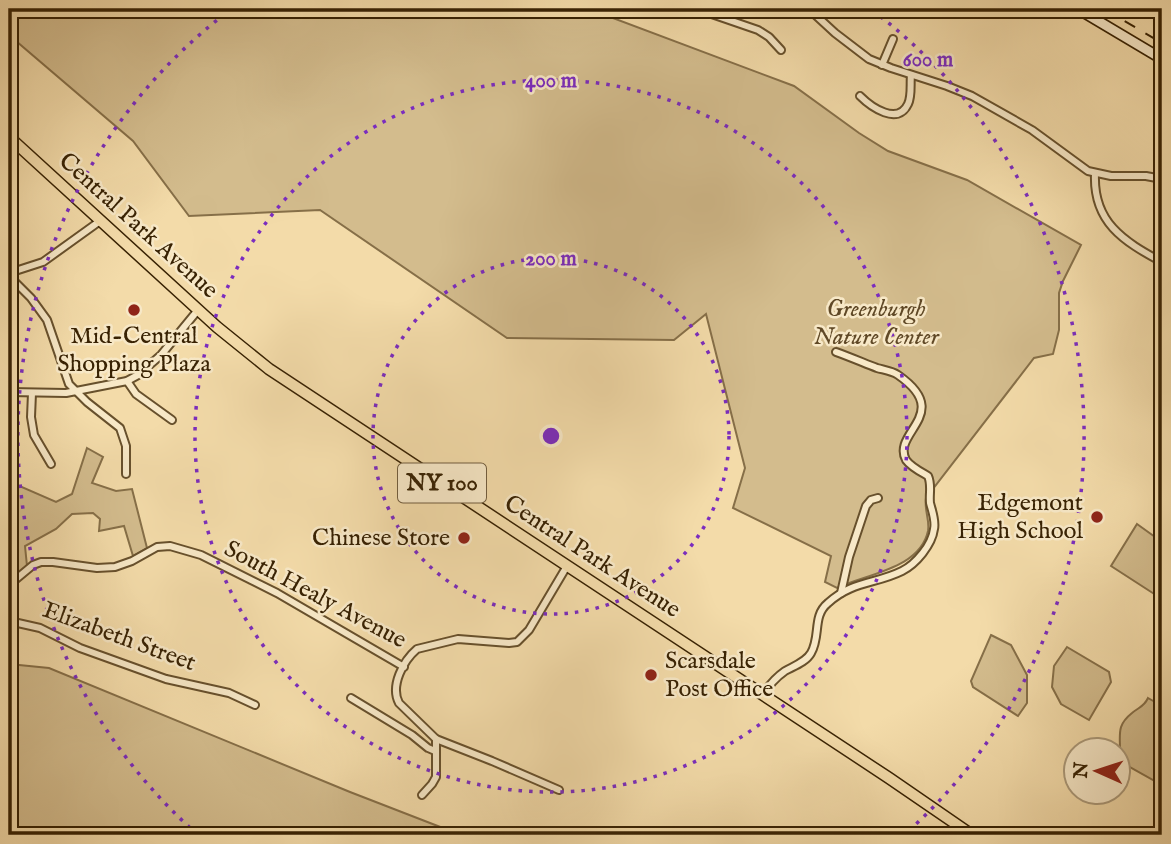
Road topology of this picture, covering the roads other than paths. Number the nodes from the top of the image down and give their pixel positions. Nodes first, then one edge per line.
1 (697, 9) edge
2 (809, 9) edge
3 (1078, 9) edge
4 (893, 39) dead end
5 (781, 50) dead end
6 (1162, 59) edge
7 (882, 65) junction
8 (911, 75) junction
9 (860, 96) dead end
10 (9, 137) edge
11 (1095, 174) junction
12 (1162, 179) edge
13 (100, 221) junction
14 (1162, 262) edge
15 (9, 274) edge
16 (198, 310) junction
17 (836, 352) dead end
18 (127, 381) junction
19 (9, 392) edge
20 (76, 392) junction
21 (32, 393) junction
22 (172, 420) dead end
23 (51, 464) dead end
24 (126, 474) dead end
25 (878, 498) dead end
26 (567, 566) junction
27 (9, 585) edge
28 (841, 593) junction
29 (9, 621) edge
30 (404, 667) junction
31 (763, 695) junction
32 (351, 698) dead end
33 (255, 705) dead end
34 (436, 739) junction
35 (435, 751) junction
36 (559, 790) dead end
37 (422, 795) dead end
38 (972, 835) edge

1 - 5 street
2 - 7 street
3 - 6 street
4 - 7 street
7 - 8 street
8 - 9 street
8 - 11 street
10 - 13 main road, Central Park Avenue / NY 100
11 - 12 street
11 - 14 street
13 - 15 street
13 - 16 main road, Central Park Avenue / NY 100
15 - 20 street
16 - 18 street
16 - 26 main road, Central Park Avenue / NY 100
17 - 28 street
18 - 20 street
18 - 22 street
19 - 21 street
20 - 21 street
20 - 24 street
21 - 23 street
25 - 28 street
26 - 30 street, South Healy Avenue
26 - 31 main road, Central Park Avenue / NY 100
27 - 30 street, South Healy Avenue
28 - 31 street
29 - 33 street, Elizabeth Street
30 - 34 street
31 - 38 main road, Central Park Avenue / NY 100
32 - 35 street
34 - 35 street
34 - 36 street
35 - 37 street

